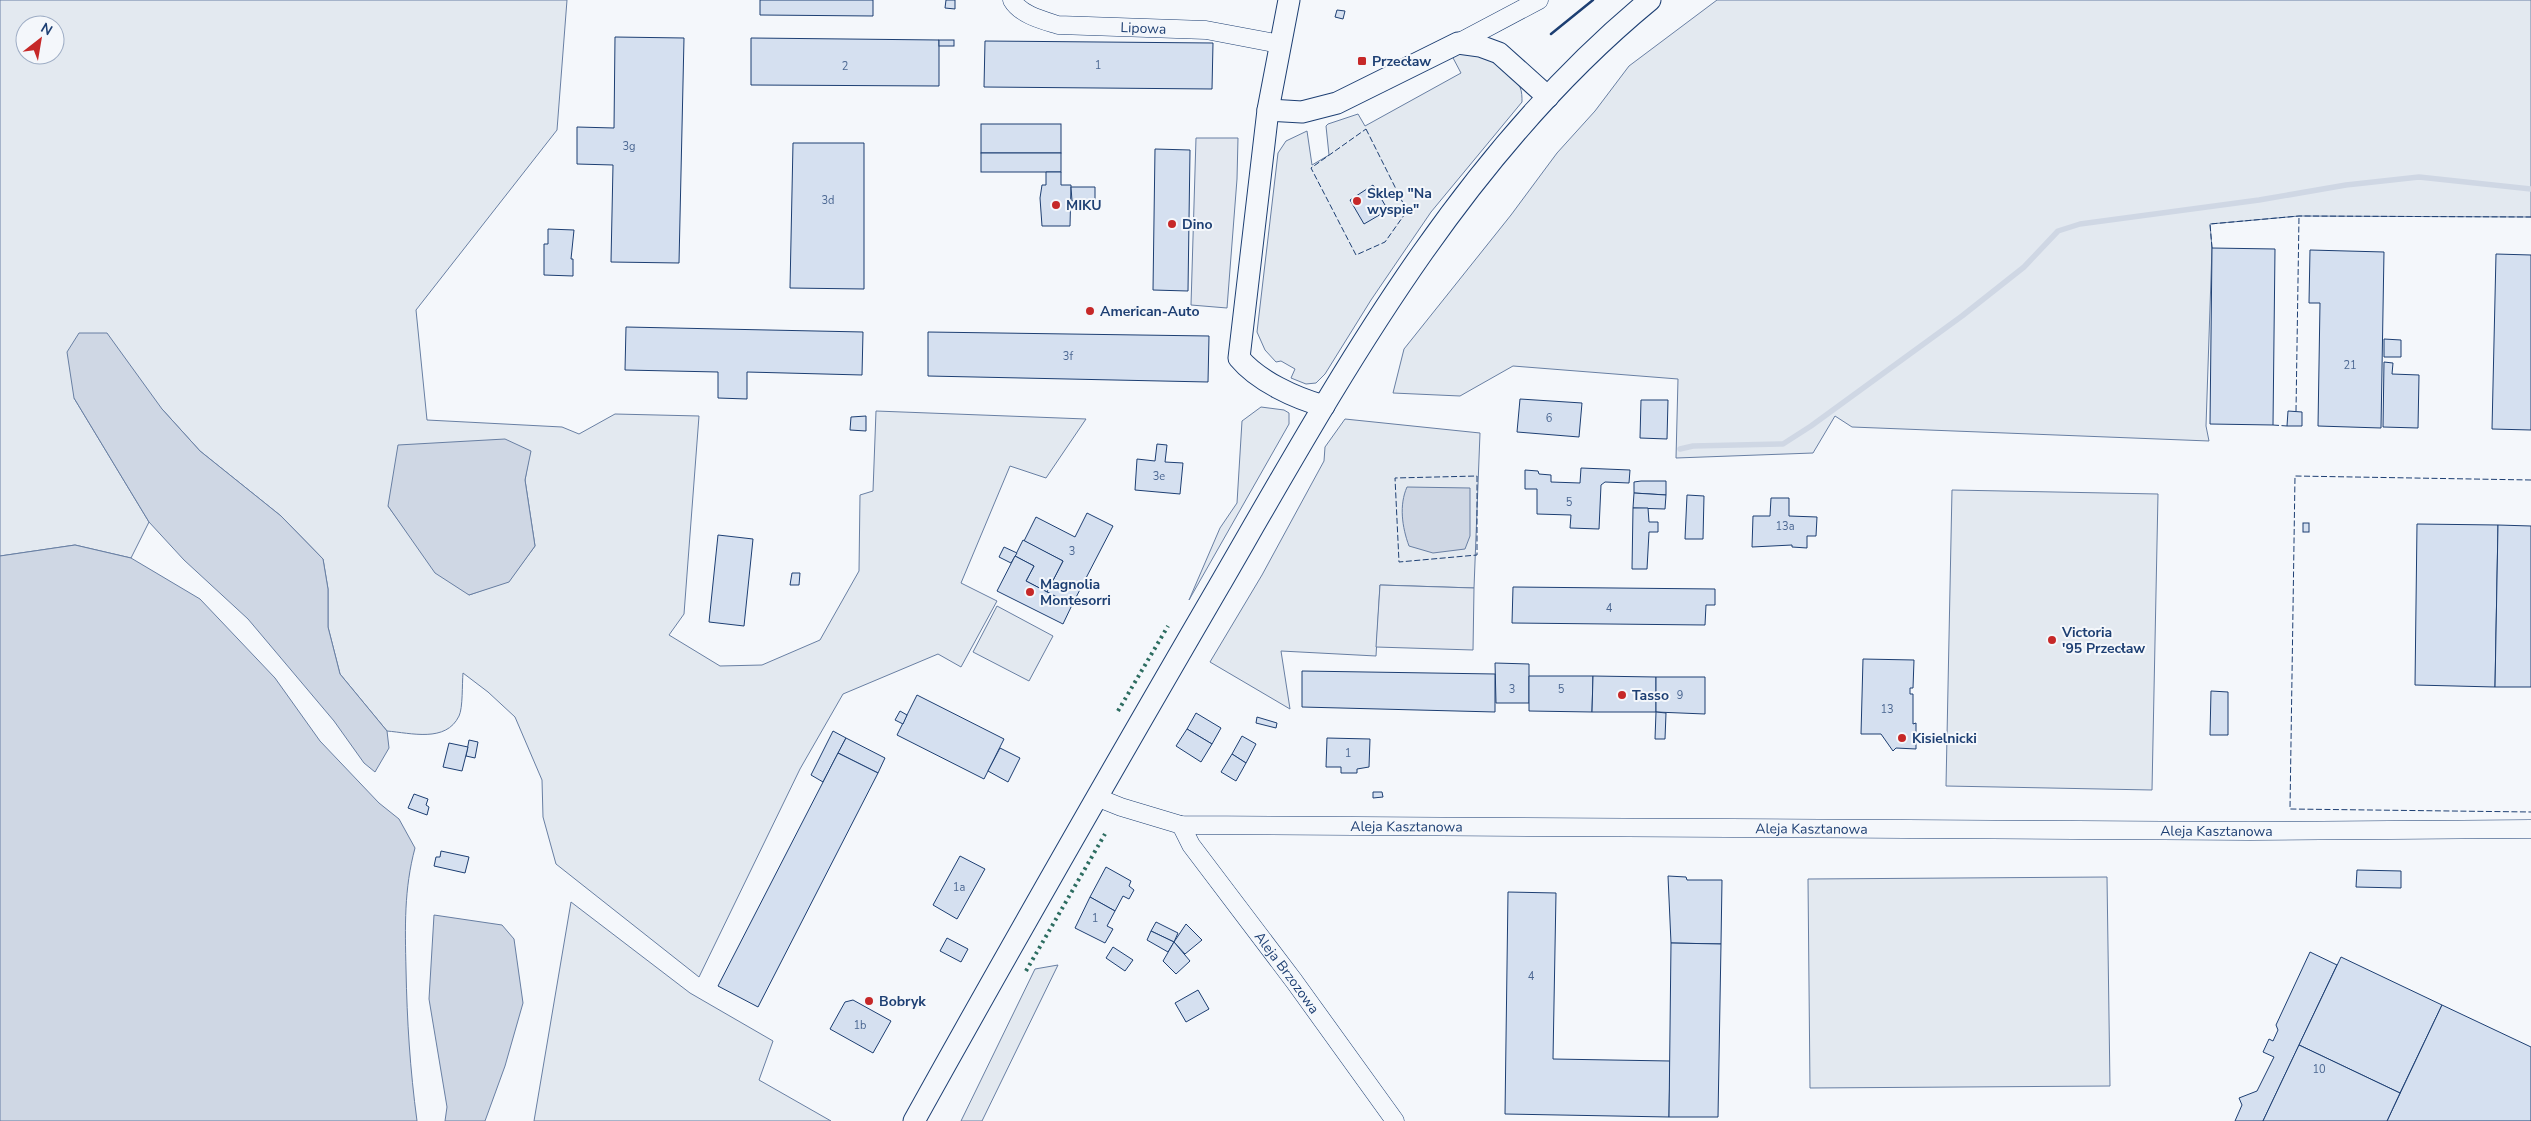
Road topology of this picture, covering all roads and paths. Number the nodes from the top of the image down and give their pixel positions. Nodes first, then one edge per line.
1 (1012, 0) edge
2 (1289, 0) edge
3 (1539, 0) edge
4 (1650, 0) edge
5 (1458, 43) junction
6 (1280, 44) junction
7 (1548, 97) junction
8 (1268, 110) junction
9 (1324, 406) junction
10 (1096, 797) junction
11 (1181, 825) junction
12 (2531, 829) edge
13 (914, 1121) edge
14 (1395, 1121) edge

1 - 6 street, Lipowa
2 - 6 street
3 - 5 street
4 - 7 street
5 - 7 street
5 - 8 street
6 - 8 street
7 - 9 street
8 - 9 street
9 - 10 street
10 - 11 street, Aleja Kasztanowa
10 - 13 street
11 - 12 street, Aleja Kasztanowa
11 - 14 street, Aleja Brzozowa

